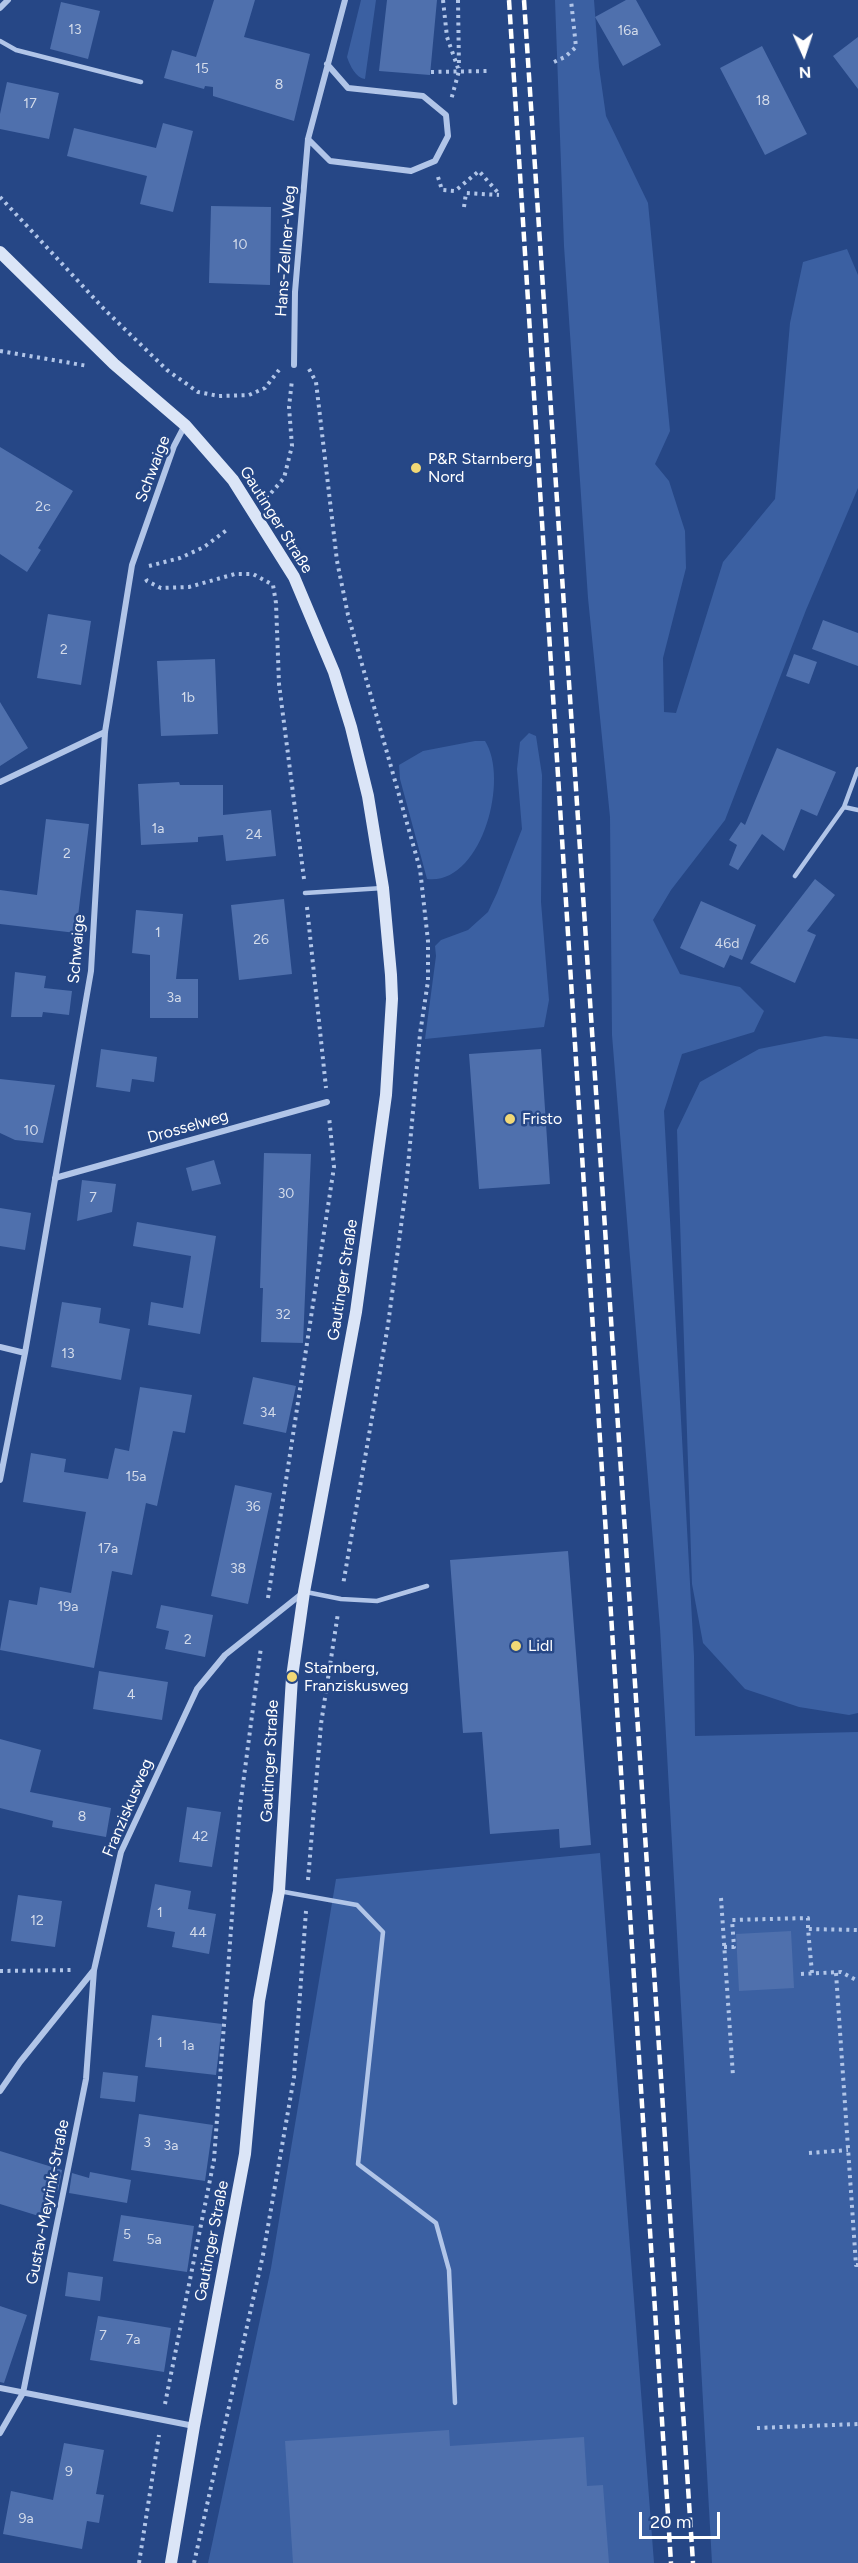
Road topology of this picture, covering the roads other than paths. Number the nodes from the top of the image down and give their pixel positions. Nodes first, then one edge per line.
1 (8, 0) edge
2 (345, 0) edge
3 (0, 8) edge
4 (0, 41) edge
5 (327, 64) junction
6 (141, 82) dead end
7 (308, 139) junction
8 (0, 252) edge
9 (294, 364) road end
10 (185, 425) junction
11 (105, 732) junction
12 (858, 769) edge
13 (0, 782) edge
14 (844, 807) junction
15 (858, 810) edge
16 (795, 876) dead end
17 (383, 888) junction
18 (305, 893) road end
19 (327, 1102) road end
20 (55, 1178) junction
21 (0, 1347) edge
22 (26, 1353) junction
23 (0, 1480) edge
24 (427, 1586) dead end
25 (303, 1592) junction
26 (279, 1891) junction
27 (94, 1970) junction
28 (0, 2091) edge
29 (0, 2388) edge
30 (23, 2393) junction
31 (455, 2403) dead end
32 (194, 2426) junction
33 (0, 2433) edge
34 (171, 2563) edge

1 - 3 street
2 - 5 street, Hans-Zellner-Weg
4 - 6 lane
5 - 7 street, Hans-Zellner-Weg
5 - 7 street
7 - 9 street, Hans-Zellner-Weg
8 - 10 main road, Gautinger Straße
10 - 11 street, Schwaige
10 - 17 main road, Gautinger Straße
11 - 13 street
11 - 20 street, Schwaige
12 - 14 lane
14 - 15 lane
14 - 16 lane
17 - 18 lane
17 - 25 main road, Gautinger Straße
19 - 20 street, Drosselweg
20 - 22 street, Schwaige
21 - 22 street
22 - 23 street, Schwaige
24 - 25 lane
25 - 26 main road, Gautinger Straße
25 - 27 street, Franziskusweg
26 - 31 lane
26 - 32 main road, Gautinger Straße
27 - 28 street, Franziskusweg
27 - 30 street, Gustav-Meyrink-Straße
29 - 30 street
30 - 32 street
30 - 33 street, Gustav-Meyrink-Straße
32 - 34 main road, Gautinger Straße

